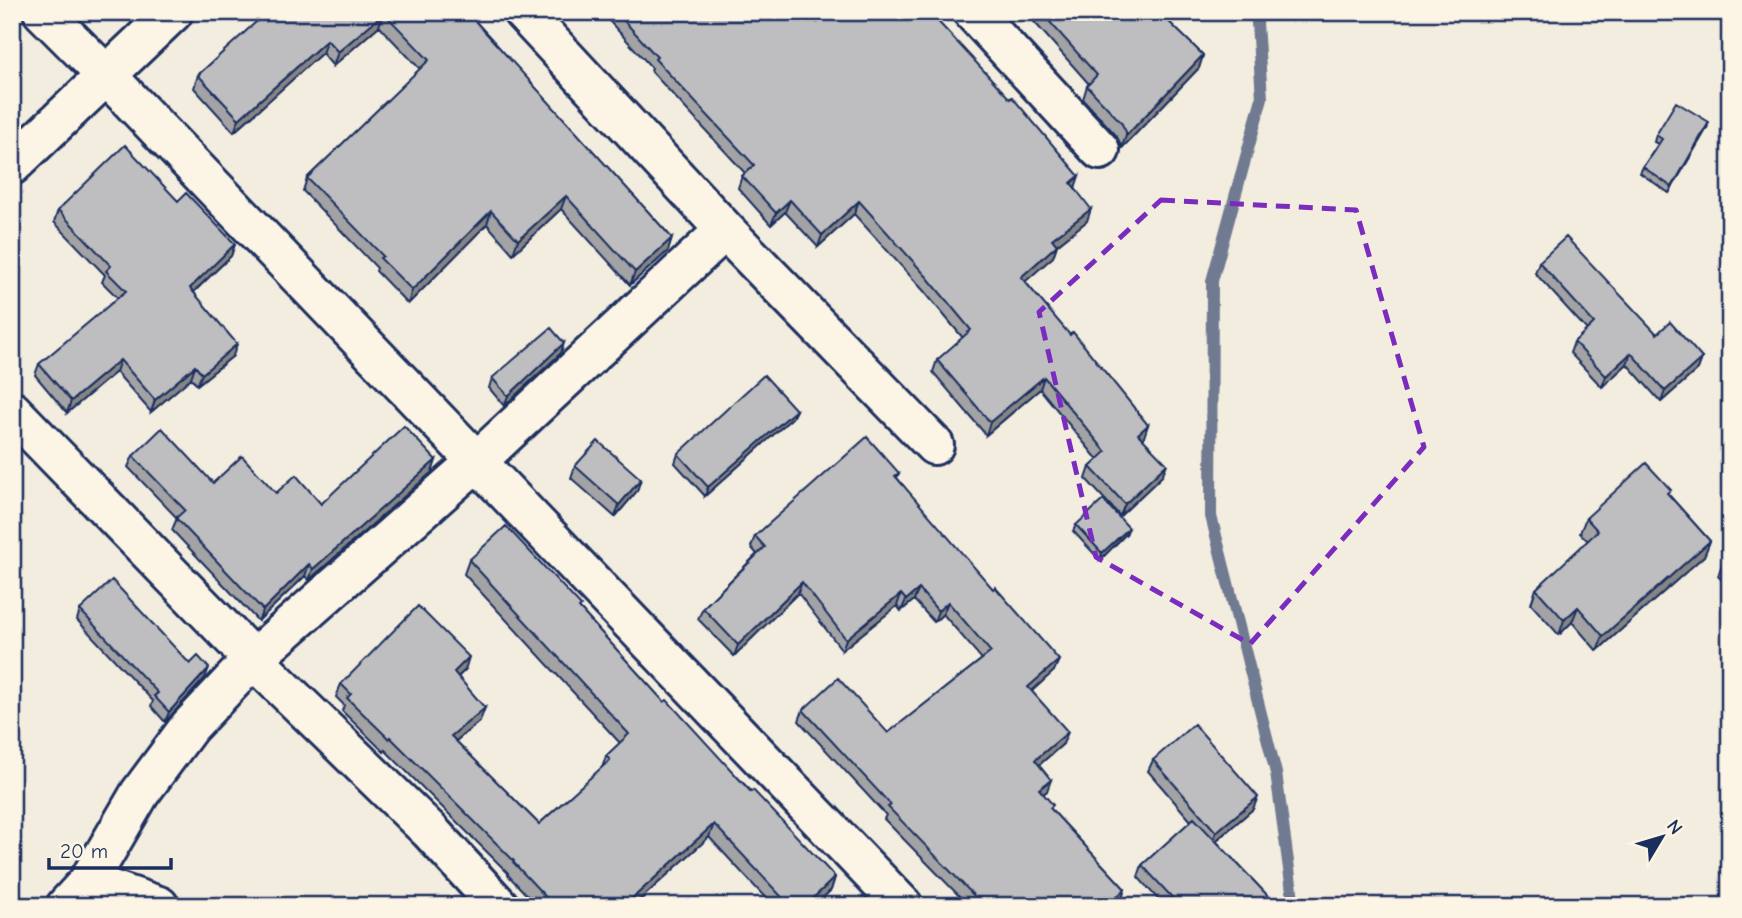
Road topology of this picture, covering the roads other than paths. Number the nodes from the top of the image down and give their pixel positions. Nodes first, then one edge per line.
1 (43, 12) edge
2 (173, 12) edge
3 (523, 12) edge
4 (973, 12) edge
5 (107, 76) junction
6 (1100, 150) dead end
7 (12, 165) edge
8 (726, 230) junction
9 (12, 411) edge
10 (934, 445) dead end
11 (476, 462) junction
12 (253, 659) junction
13 (78, 894) edge
14 (159, 906) edge
15 (499, 906) edge
16 (903, 906) edge

1 - 5 street
2 - 5 street
3 - 8 street
4 - 6 street
5 - 7 street
5 - 11 street
8 - 10 street
8 - 11 street
9 - 12 street
11 - 12 street
11 - 16 street
12 - 13 street
12 - 15 street
13 - 14 street

